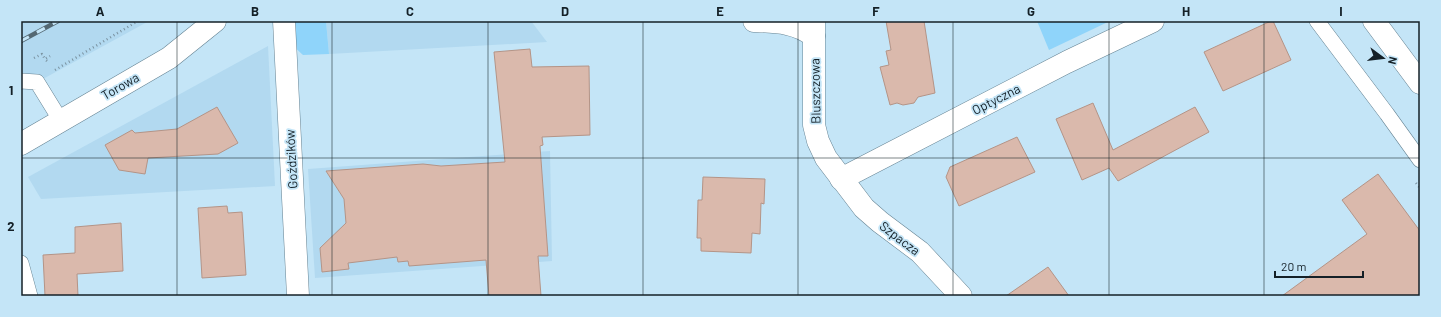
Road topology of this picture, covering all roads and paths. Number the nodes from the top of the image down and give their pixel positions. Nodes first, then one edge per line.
1 (138, 21) edge
2 (215, 21) edge
3 (284, 21) edge
4 (754, 21) edge
5 (1153, 21) edge
6 (1317, 21) edge
7 (1374, 21) edge
8 (814, 28) edge
9 (50, 56) dead end
10 (49, 65) dead end
11 (53, 72) dead end
12 (21, 81) edge
13 (1420, 83) edge
14 (61, 121) junction
15 (21, 144) edge
16 (1420, 160) edge
17 (841, 179) junction
18 (21, 263) edge
19 (30, 296) edge
20 (298, 296) edge
21 (961, 296) edge

1 - 11 path
2 - 14 street, Torowa
3 - 20 street, Goździków
4 - 8 street
5 - 17 street, Optyczna
6 - 16 lane
7 - 13 street
8 - 17 street, Bluszczowa
9 - 10 path
12 - 14 lane
14 - 15 street, Torowa
17 - 21 street, Szpacza
18 - 19 lane

